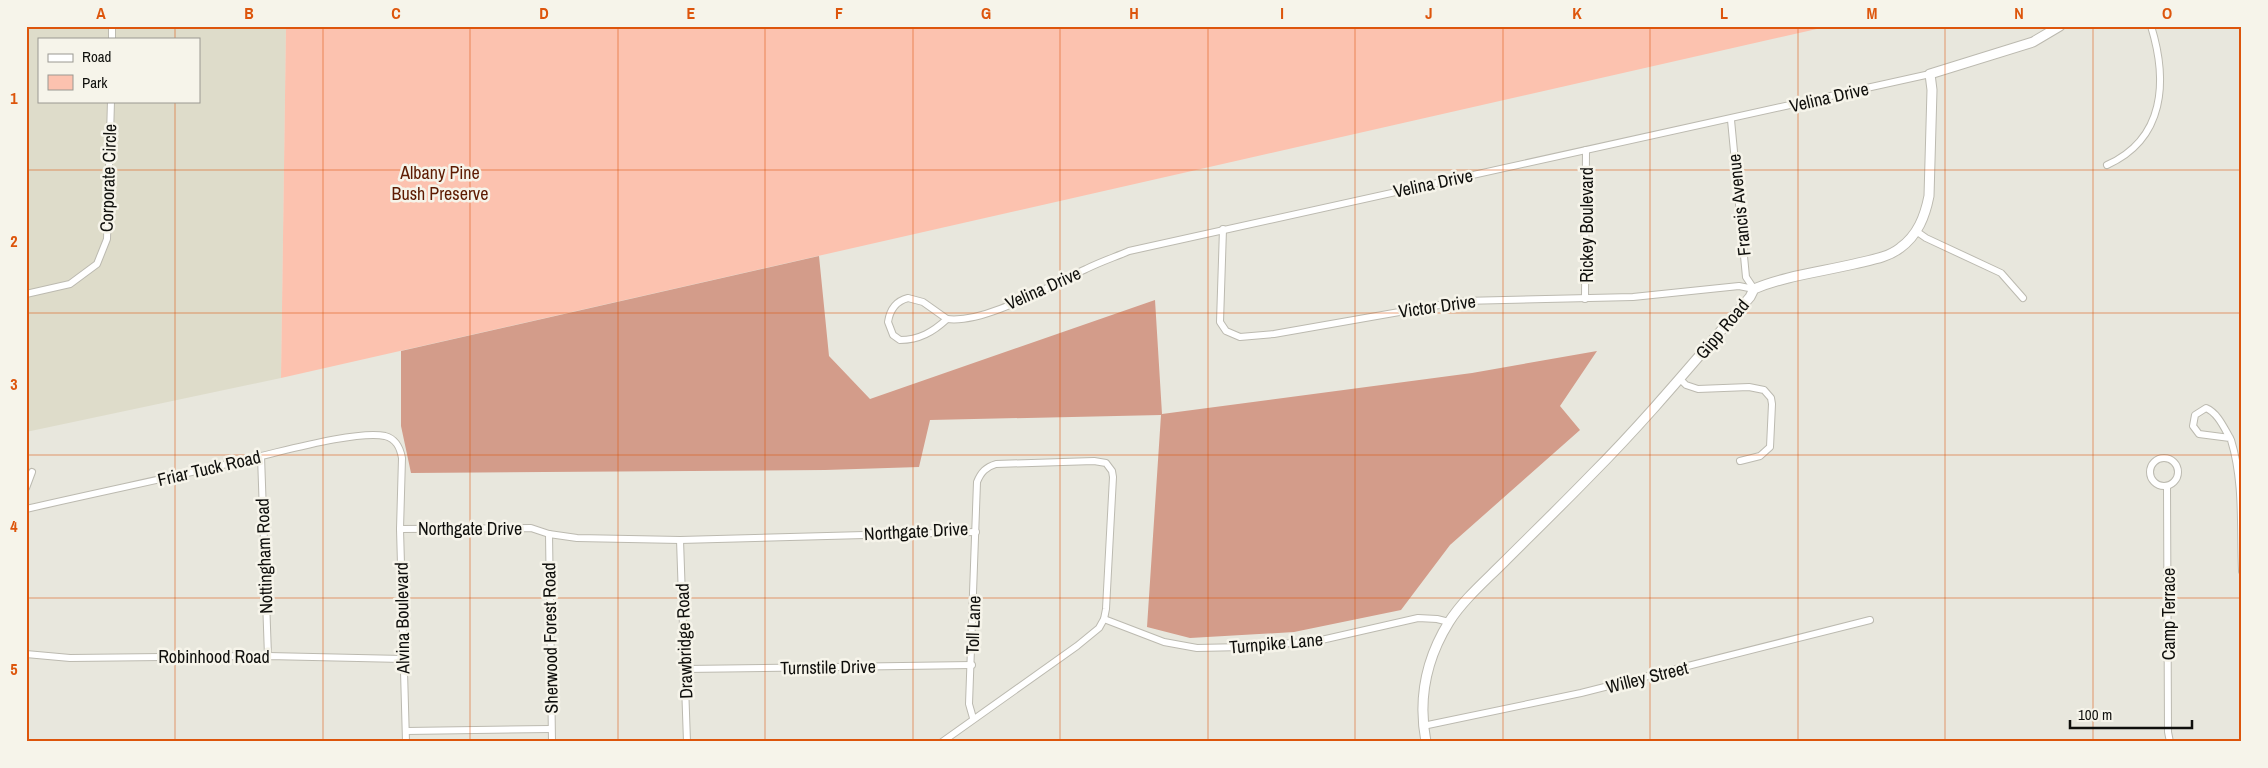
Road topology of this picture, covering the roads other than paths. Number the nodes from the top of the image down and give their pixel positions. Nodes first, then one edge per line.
1 (2060, 26) edge
2 (2151, 26) edge
3 (1930, 74) junction
4 (111, 102) edge
5 (1731, 120) junction
6 (1586, 150) junction
7 (2107, 165) dead end
8 (1223, 229) junction
9 (1916, 231) junction
10 (1754, 289) junction
11 (26, 294) edge
12 (2023, 298) dead end
13 (1586, 299) junction
14 (947, 319) junction
15 (1679, 378) junction
16 (2230, 438) junction
17 (392, 439) joint
18 (261, 456) junction
19 (1740, 461) dead end
20 (32, 472) dead end
21 (2167, 487) junction
22 (26, 488) edge
23 (26, 509) edge
24 (400, 529) junction
25 (976, 532) junction
26 (549, 534) junction
27 (680, 540) junction
28 (2242, 571) edge
29 (1104, 619) junction
30 (1870, 620) dead end
31 (1449, 622) junction
32 (26, 654) edge
33 (268, 656) junction
34 (403, 659) junction
35 (972, 665) junction
36 (685, 669) junction
37 (973, 718) junction
38 (1423, 726) junction
39 (551, 729) junction
40 (406, 731) junction
41 (406, 742) edge
42 (552, 742) edge
43 (687, 742) edge
44 (942, 742) edge
45 (1426, 742) edge
46 (2170, 742) edge

1 - 3 street
2 - 7 street
3 - 5 street, Velina Drive
3 - 9 street, Gipp Road
4 - 11 street, Corporate Circle
5 - 6 street, Velina Drive
5 - 10 street, Francis Avenue
6 - 8 street, Velina Drive
6 - 13 street, Rickey Boulevard
8 - 13 street, Victor Drive
8 - 14 street, Velina Drive
9 - 10 street, Gipp Road
9 - 12 street
10 - 13 street, Victor Drive
10 - 15 street, Gipp Road
14 - 14 street
15 - 19 street
15 - 31 street, Gipp Road
16 - 16 street
16 - 28 street
17 - 18 street, Friar Tuck Road
17 - 24 street, Alvina Boulevard
18 - 23 street, Friar Tuck Road
18 - 33 street, Nottingham Road
20 - 22 street
21 - 21 street, Camp Terrace
21 - 46 street, Camp Terrace
24 - 26 street, Northgate Drive
24 - 34 street, Alvina Boulevard
25 - 27 street, Northgate Drive
25 - 29 street, Northgate Drive
25 - 35 street, Toll Lane
26 - 27 street, Northgate Drive
26 - 39 street, Sherwood Forest Road
27 - 36 street, Drawbridge Road
29 - 31 street, Turnpike Lane
29 - 37 street
30 - 38 street, Willey Street
31 - 38 street, Gipp Road
32 - 33 street, Robinhood Road
33 - 34 street, Robinhood Road
34 - 40 street, Alvina Boulevard
35 - 36 street, Turnstile Drive
35 - 37 street, Toll Lane
36 - 43 street, Drawbridge Road
37 - 44 street
38 - 45 street, Gipp Road
39 - 40 street
39 - 42 street, Sherwood Forest Road
40 - 41 street, Alvina Boulevard

